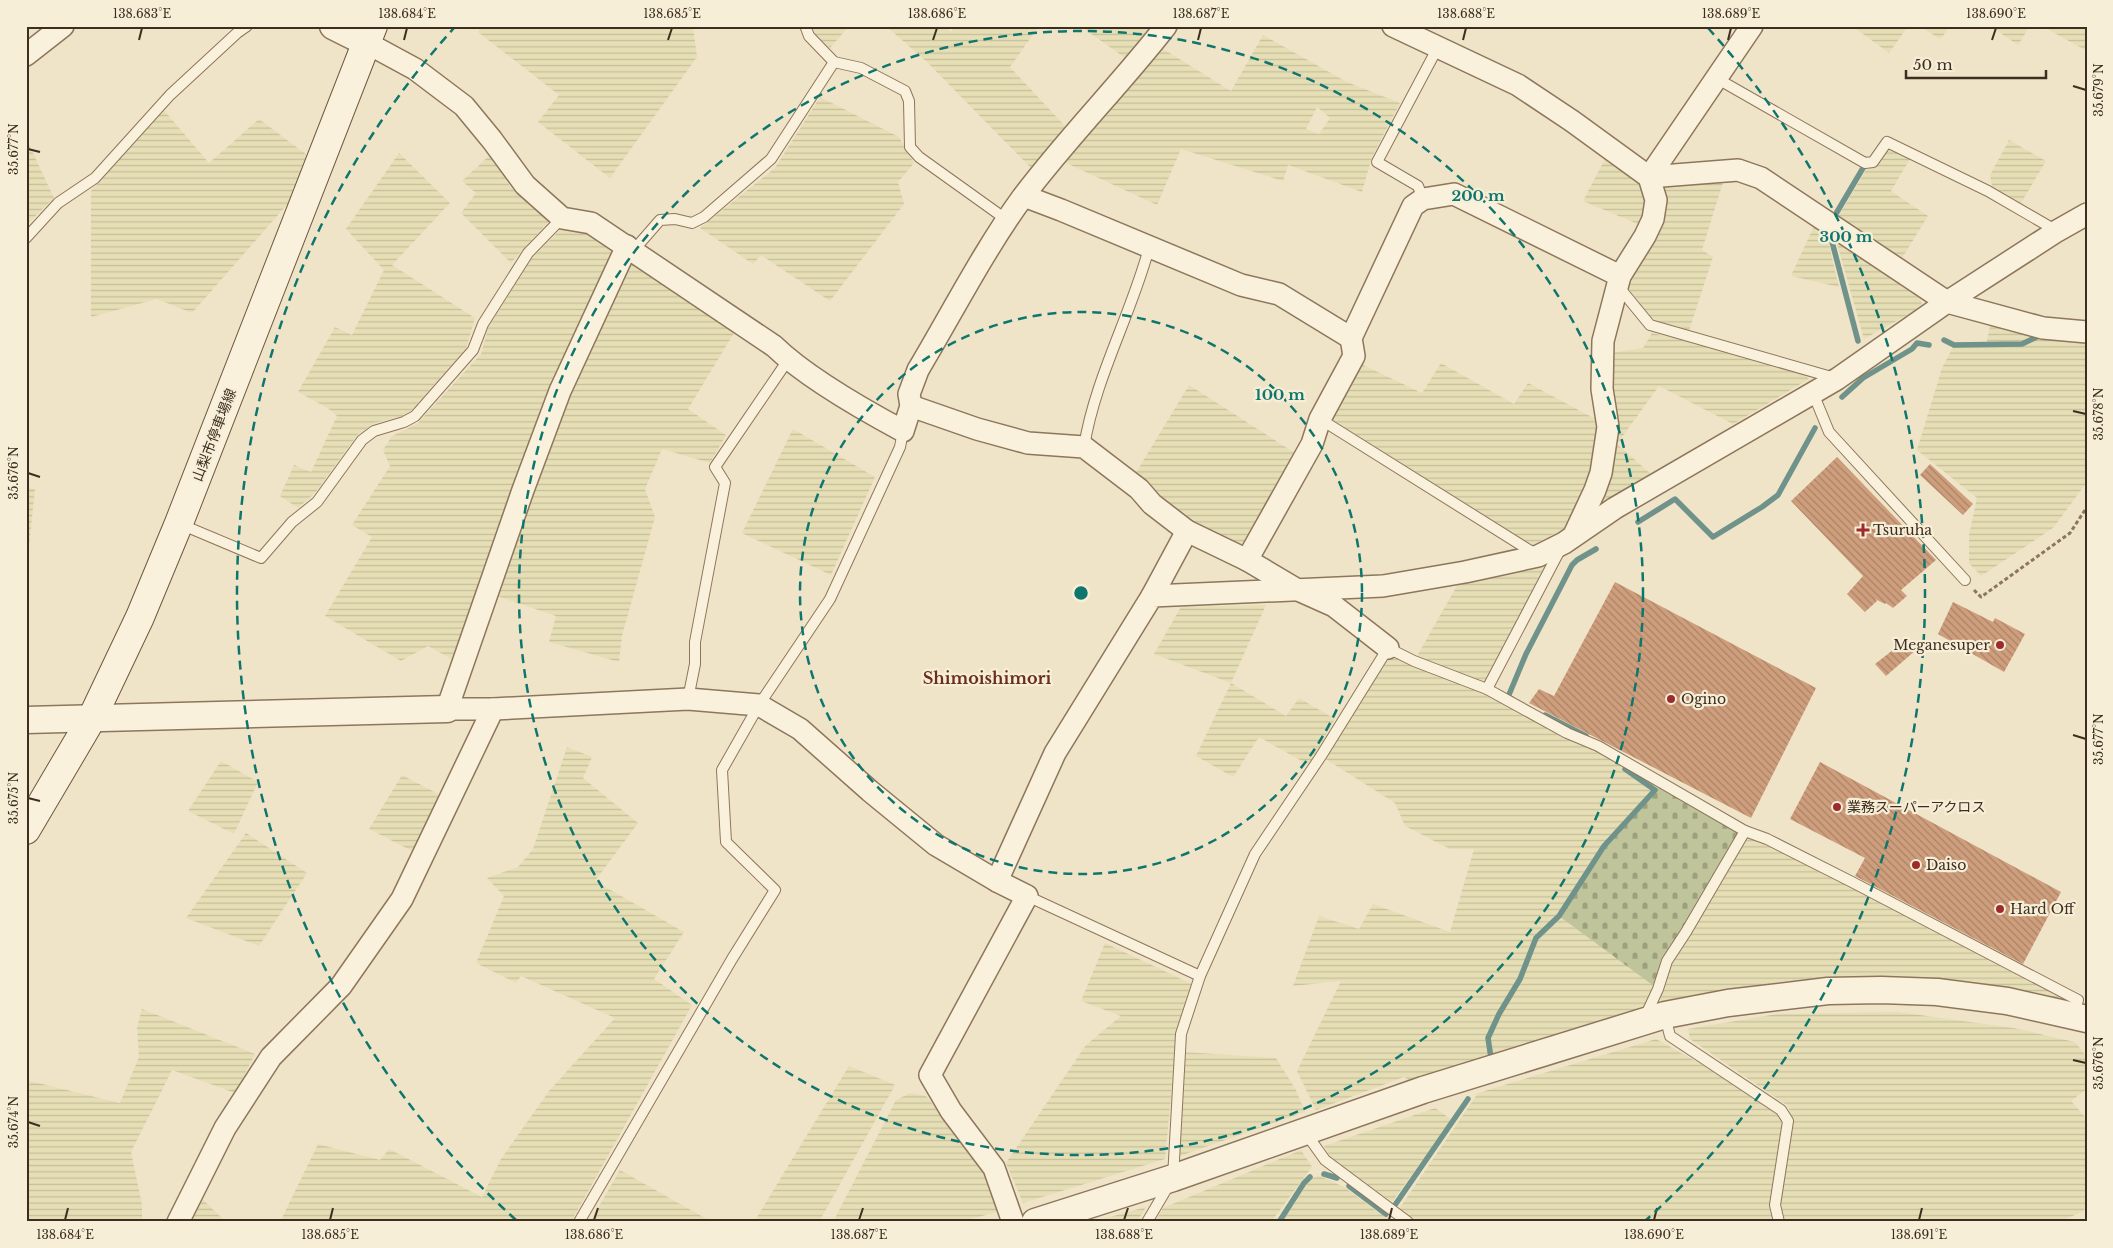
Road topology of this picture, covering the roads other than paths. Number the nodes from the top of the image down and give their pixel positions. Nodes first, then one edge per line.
1 (63, 26) edge
2 (247, 26) edge
3 (333, 26) edge
4 (807, 26) edge
5 (1166, 26) edge
6 (1393, 26) edge
7 (1752, 26) edge
8 (1418, 31) edge
9 (370, 35) edge
10 (1438, 47) junction
11 (26, 55) edge
12 (834, 62) junction
13 (1716, 78) junction
14 (1649, 177) junction
15 (1024, 196) junction
16 (1423, 199) junction
17 (2087, 214) edge
18 (562, 218) junction
19 (1007, 220) junction
20 (2057, 231) junction
21 (26, 238) edge
22 (1149, 248) junction
23 (630, 249) junction
24 (1619, 281) junction
25 (1947, 302) junction
26 (2087, 332) edge
27 (1351, 338) junction
28 (788, 360) junction
29 (1837, 379) junction
30 (1813, 393) junction
31 (911, 406) junction
32 (1320, 419) junction
33 (903, 431) junction
34 (1084, 447) junction
35 (179, 523) junction
36 (1187, 531) junction
37 (1569, 539) junction
38 (1538, 556) junction
39 (1246, 560) junction
40 (1965, 580) road end
41 (1296, 589) junction
42 (1152, 596) junction
43 (1388, 648) junction
44 (1487, 689) junction
45 (688, 699) junction
46 (759, 705) junction
47 (447, 709) junction
48 (493, 709) junction
49 (92, 718) junction
50 (26, 720) edge
51 (26, 830) edge
52 (1744, 831) junction
53 (997, 881) junction
54 (1027, 896) junction
55 (1200, 976) junction
56 (1654, 1017) junction
57 (2080, 1017) edge
58 (1304, 1131) junction
59 (1173, 1178) junction
60 (178, 1222) edge
61 (579, 1222) edge
62 (1013, 1222) edge
63 (1035, 1222) edge
64 (1147, 1222) edge
65 (1408, 1222) edge
66 (1779, 1222) edge

1 - 11 street
2 - 21 lane
3 - 9 street
4 - 12 lane
5 - 15 street
6 - 8 street
7 - 13 street
8 - 10 street
9 - 18 street
9 - 35 main road, 山梨市停車場線
10 - 14 street
10 - 16 lane
12 - 19 lane
12 - 23 lane
13 - 14 street
13 - 20 lane
14 - 24 street
14 - 25 street
15 - 19 street
15 - 22 street
16 - 24 street
16 - 27 street
17 - 20 street
18 - 23 street
18 - 35 lane
19 - 31 street
20 - 25 street
22 - 27 street
22 - 34 lane
23 - 28 street
23 - 47 street
24 - 29 lane
24 - 37 street
25 - 26 street
25 - 29 street
27 - 32 street
28 - 33 street
28 - 45 lane
29 - 30 street
30 - 37 street
30 - 40 lane
31 - 33 street
31 - 34 street
32 - 38 lane
32 - 39 street
33 - 46 lane
34 - 36 street
35 - 49 main road, 山梨市停車場線
36 - 39 street
36 - 42 street
37 - 38 street
37 - 44 lane
38 - 41 street
39 - 41 street
41 - 42 street
41 - 43 street
42 - 53 street
43 - 44 lane
43 - 55 lane
44 - 52 lane
45 - 46 street
45 - 48 street
46 - 53 street
46 - 61 lane
47 - 48 street
47 - 49 street
48 - 60 street
49 - 50 street
49 - 51 main road, 山梨市停車場線
52 - 56 lane
52 - 57 lane
53 - 54 street
54 - 55 lane
54 - 62 street
55 - 59 lane
56 - 57 street
56 - 58 street
56 - 66 lane
58 - 59 street
58 - 65 lane
59 - 63 street
59 - 64 lane

